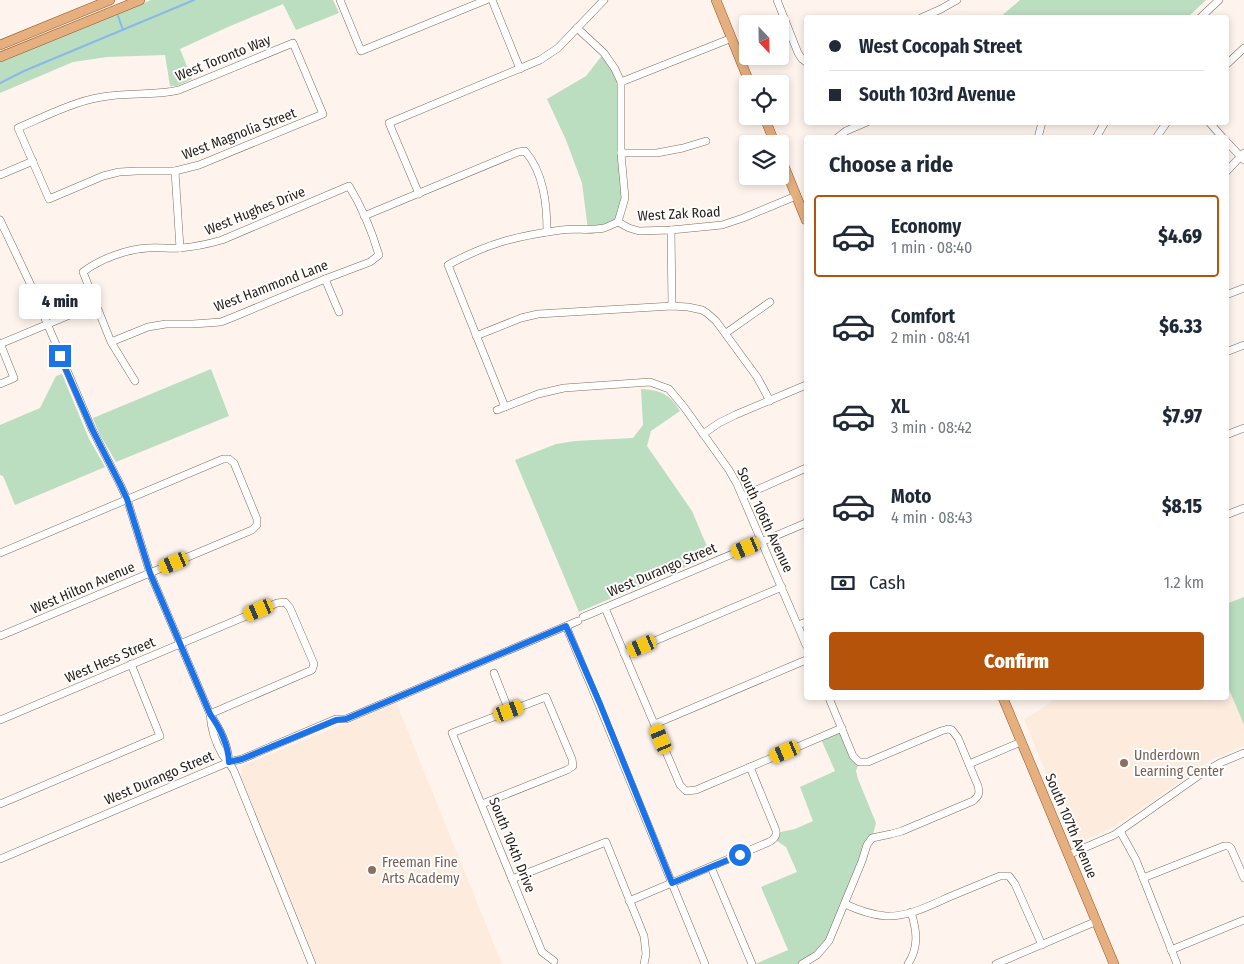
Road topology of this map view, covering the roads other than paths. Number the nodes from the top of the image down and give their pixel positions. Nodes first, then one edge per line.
1 (110, 0) edge
2 (140, 0) edge
3 (340, 0) edge
4 (486, 0) edge
5 (492, 0) edge
6 (604, 0) edge
7 (716, 0) edge
8 (777, 0) edge
9 (957, 0) edge
10 (1219, 0) edge
11 (928, 15) edge
12 (1203, 15) edge
13 (577, 28) junction
14 (732, 38) junction
15 (0, 46) edge
16 (1244, 48) edge
17 (0, 57) edge
18 (804, 61) edge
19 (1229, 62) edge
20 (520, 69) junction
21 (746, 75) edge
22 (621, 82) junction
23 (322, 114) joint
24 (860, 125) edge
25 (1212, 125) edge
26 (841, 135) edge
27 (1220, 135) edge
28 (706, 141) dead end
29 (1229, 144) edge
30 (621, 153) junction
31 (1243, 157) edge
32 (33, 161) junction
33 (1229, 169) edge
34 (176, 171) junction
35 (0, 175) edge
36 (789, 178) edge
37 (419, 194) junction
38 (796, 196) junction
39 (804, 215) edge
40 (364, 216) junction
41 (0, 220) edge
42 (618, 222) junction
43 (670, 230) junction
44 (547, 232) junction
45 (180, 248) junction
46 (325, 279) junction
47 (1244, 288) edge
48 (1229, 294) edge
49 (770, 302) dead end
50 (96, 304) junction
51 (672, 306) junction
52 (339, 312) dead end
53 (47, 324) junction
54 (726, 333) junction
55 (476, 336) junction
56 (111, 342) junction
57 (0, 343) edge
58 (1244, 345) edge
59 (1229, 351) edge
60 (135, 381) dead end
61 (0, 384) edge
62 (804, 387) edge
63 (770, 400) junction
64 (505, 407) junction
65 (497, 410) dead end
66 (1244, 428) edge
67 (703, 434) junction
68 (1229, 434) edge
69 (804, 469) edge
70 (743, 496) junction
71 (127, 499) junction
72 (1244, 508) edge
73 (1229, 514) edge
74 (804, 524) edge
75 (762, 541) junction
76 (0, 553) edge
77 (150, 573) junction
78 (782, 587) junction
79 (605, 608) junction
80 (804, 623) edge
81 (798, 625) junction
82 (566, 626) junction
83 (0, 636) edge
84 (804, 640) edge
85 (180, 643) junction
86 (624, 654) junction
87 (804, 661) edge
88 (131, 664) junction
89 (494, 673) dead end
90 (829, 700) edge
91 (1004, 700) edge
92 (509, 711) junction
93 (210, 714) junction
94 (0, 720) edge
95 (654, 724) junction
96 (842, 728) junction
97 (1021, 742) junction
98 (1244, 753) edge
99 (229, 762) junction
100 (969, 764) junction
101 (750, 767) junction
102 (0, 804) edge
103 (482, 804) junction
104 (1120, 831) junction
105 (1068, 855) junction
106 (0, 859) edge
107 (711, 867) junction
108 (1143, 878) junction
109 (1244, 878) edge
110 (512, 879) junction
111 (672, 883) junction
112 (630, 902) junction
113 (845, 904) junction
114 (912, 912) junction
115 (1244, 920) edge
116 (1097, 922) junction
117 (1042, 945) junction
118 (1171, 950) junction
119 (554, 961) dead end
120 (312, 964) edge
121 (644, 964) edge
122 (705, 964) edge
123 (752, 964) edge
124 (802, 964) edge
125 (908, 964) edge
126 (996, 964) edge
127 (1114, 964) edge
128 (1177, 964) edge

1 - 15 main road
2 - 17 main road
3 - 4 street
5 - 20 street
6 - 13 street
7 - 14 main road
8 - 18 street
9 - 11 street
10 - 12 street
13 - 20 street
13 - 22 street
14 - 21 main road
14 - 22 street
16 - 19 street
20 - 37 street
22 - 30 street
23 - 32 street, West Toronto Way
23 - 34 street, West Magnolia Street
24 - 26 street
25 - 27 street
28 - 30 street
29 - 31 street
30 - 42 street
31 - 33 street
32 - 34 street, West Magnolia Street
32 - 35 street
34 - 45 street
36 - 38 main road
37 - 40 street
37 - 44 street
38 - 39 main road
38 - 43 street, West Zak Road
40 - 45 street, West Hughes Drive
40 - 46 street, West Hammond Lane
41 - 53 street
42 - 43 street, West Zak Road
42 - 44 street, West Zak Road
43 - 51 street
44 - 55 street, West Zak Road
45 - 50 street, West Hughes Drive
46 - 52 street
46 - 56 street, West Hammond Lane
47 - 48 street
49 - 54 street
50 - 53 street
50 - 56 street
51 - 54 street
51 - 55 street
53 - 57 street
53 - 71 street
54 - 63 street
55 - 64 street
56 - 60 street
57 - 61 street
58 - 59 street
62 - 63 street
63 - 67 street
64 - 65 street
64 - 67 street, South 106th Avenue
66 - 68 street
67 - 70 street, South 106th Avenue
69 - 70 street
70 - 75 street, South 106th Avenue
71 - 76 street
71 - 77 street
71 - 77 street, West Hilton Avenue
72 - 73 street
74 - 75 street, West Durango Street
75 - 78 street, South 106th Avenue
75 - 79 street, West Durango Street
77 - 83 street, West Hilton Avenue
77 - 85 street
78 - 81 street, South 106th Avenue
78 - 86 street
79 - 82 street, West Durango Street
79 - 86 street
80 - 81 street
81 - 84 street, South 106th Avenue
82 - 99 street, West Durango Street
82 - 111 street
85 - 88 street, West Hess Street
85 - 93 street
85 - 93 street, West Hess Street
86 - 95 street
87 - 95 street
88 - 94 street, West Hess Street
88 - 102 street
89 - 92 street
90 - 96 street
91 - 97 main road, South 107th Avenue
92 - 103 street, South 104th Drive
92 - 103 street
93 - 99 street
95 - 101 street
96 - 100 street
96 - 101 street
97 - 100 street
97 - 105 main road, South 107th Avenue
98 - 104 street
99 - 106 street, West Durango Street
99 - 120 street
100 - 113 street
101 - 107 street
103 - 110 street, South 104th Drive
104 - 105 street
104 - 108 street
105 - 116 main road, South 107th Avenue
107 - 111 street
107 - 123 street
108 - 109 street
108 - 118 street
110 - 112 street
110 - 119 street, South 104th Drive
111 - 112 street
111 - 122 street
112 - 121 street
113 - 114 street
113 - 124 street
114 - 117 street
114 - 125 street
115 - 118 street
116 - 117 street
116 - 127 main road, South 107th Avenue
117 - 126 street
118 - 128 street

